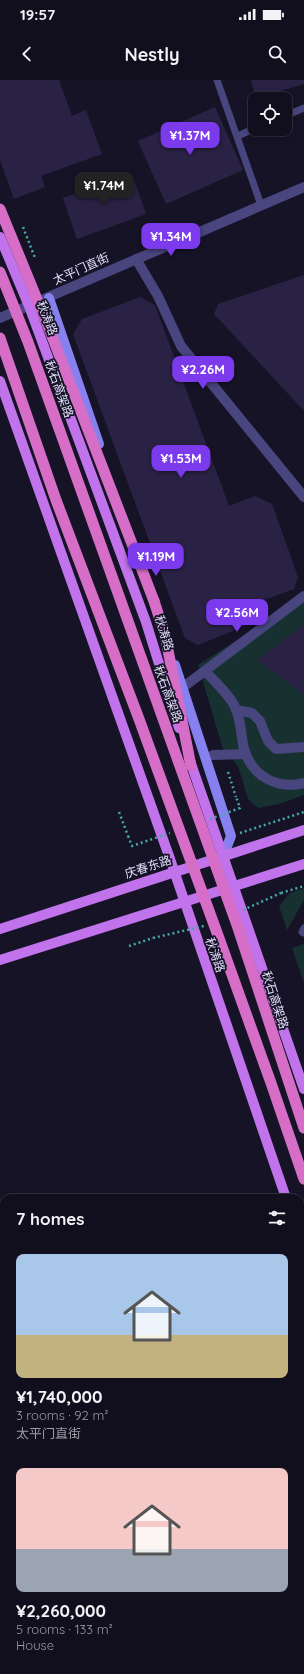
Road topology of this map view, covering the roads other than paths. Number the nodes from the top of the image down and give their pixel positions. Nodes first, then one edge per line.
1 (217, 80) edge
2 (304, 108) edge
3 (292, 113) edge
4 (248, 131) edge
5 (238, 136) junction
6 (304, 187) edge
7 (261, 206) junction
8 (0, 209) edge
9 (0, 237) edge
10 (136, 259) junction
11 (0, 272) edge
12 (49, 298) junction
13 (29, 306) junction
14 (0, 318) edge
15 (0, 338) edge
16 (0, 381) edge
17 (304, 497) edge
18 (304, 596) edge
19 (205, 671) junction
20 (182, 688) junction
21 (236, 710) junction
22 (304, 747) edge
23 (246, 754) junction
24 (213, 755) dead end
25 (191, 766) junction
26 (304, 783) edge
27 (304, 830) edge
28 (223, 856) junction
29 (304, 864) edge
30 (174, 872) junction
31 (233, 887) junction
32 (184, 902) junction
33 (304, 928) edge
34 (0, 929) edge
35 (304, 933) edge
36 (0, 960) edge
37 (304, 1089) edge
38 (304, 1128) edge
39 (304, 1179) edge
40 (285, 1194) edge

1 - 5 lane
2 - 3 lane
4 - 5 lane
5 - 7 lane
6 - 7 street, 太平门直街
7 - 10 street, 太平门直街
8 - 25 highway, bridge
9 - 13 main road, 秋涛路
10 - 12 street, 太平门直街
10 - 17 street
11 - 38 highway, 秋石高架路, bridge
12 - 13 street, 太平门直街
12 - 20 main road
13 - 14 street, 太平门直街
13 - 25 main road, 秋涛路
15 - 39 highway, bridge
16 - 30 main road, 秋涛路
18 - 19 street
19 - 20 street
19 - 21 street
20 - 28 main road
21 - 22 street
21 - 23 street
23 - 24 street
23 - 26 street
25 - 28 main road, 秋涛路
27 - 28 main road, 庆春东路
28 - 30 main road, 庆春东路
28 - 31 main road, 秋涛路
29 - 31 main road
30 - 32 main road, 秋涛路
30 - 34 main road, 庆春东路
31 - 32 main road
31 - 37 main road, 秋涛路
32 - 36 main road
32 - 40 main road, 秋涛路
33 - 35 lane

